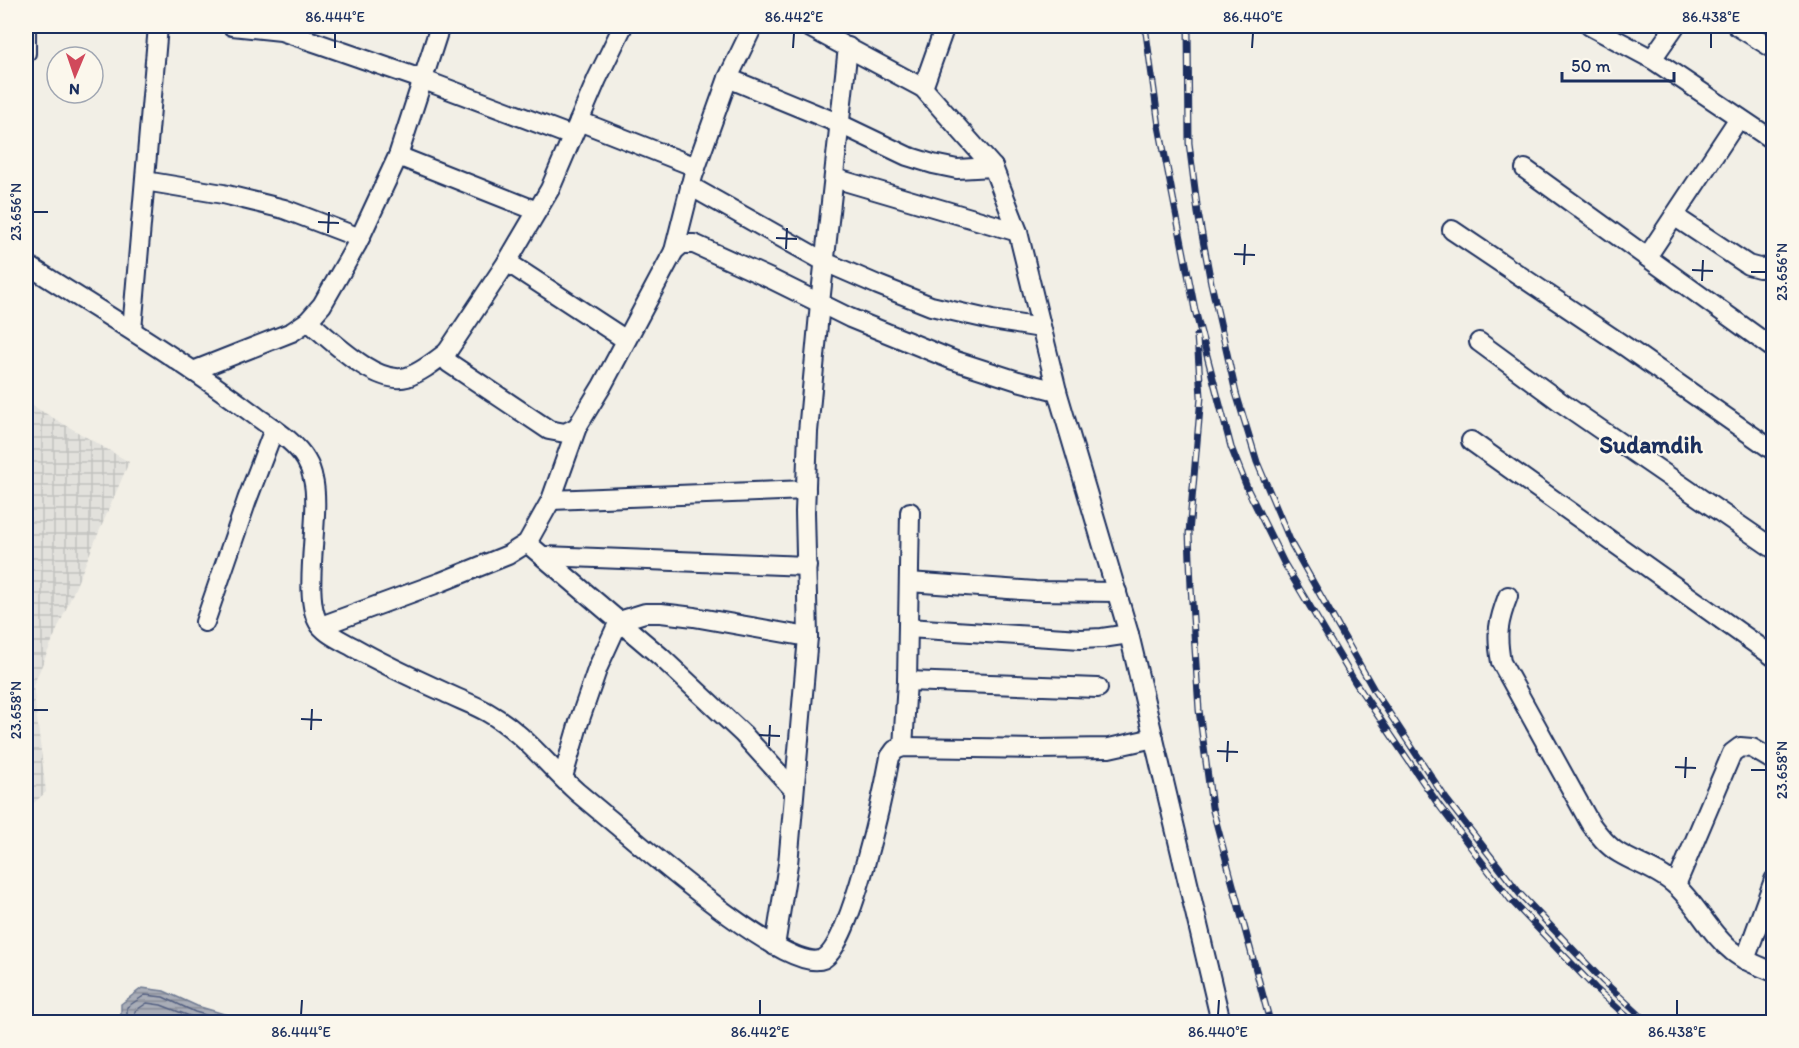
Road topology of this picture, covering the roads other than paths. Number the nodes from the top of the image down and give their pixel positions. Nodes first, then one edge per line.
1 (26, 26) edge
2 (158, 26) edge
3 (232, 26) edge
4 (440, 26) edge
5 (622, 26) edge
6 (753, 26) edge
7 (807, 26) edge
8 (945, 26) edge
9 (1590, 26) edge
10 (1675, 26) edge
11 (1737, 26) edge
12 (281, 28) edge
13 (848, 47) junction
14 (1773, 49) edge
15 (26, 53) edge
16 (1652, 59) junction
17 (728, 78) junction
18 (424, 80) junction
19 (923, 88) junction
20 (1739, 118) junction
21 (840, 124) junction
22 (575, 129) junction
23 (1773, 141) edge
24 (398, 156) junction
25 (696, 167) junction
26 (993, 167) junction
27 (1526, 169) dead end
28 (834, 178) junction
29 (145, 180) junction
30 (690, 186) junction
31 (537, 211) junction
32 (1674, 216) junction
33 (1452, 230) dead end
34 (1018, 232) junction
35 (360, 238) junction
36 (674, 251) junction
37 (1647, 257) junction
38 (507, 262) junction
39 (825, 262) junction
40 (26, 264) edge
41 (1773, 267) edge
42 (820, 303) junction
43 (308, 321) junction
44 (1041, 328) junction
45 (132, 330) junction
46 (626, 340) junction
47 (1479, 342) dead end
48 (1773, 349) edge
49 (447, 352) junction
50 (193, 371) junction
51 (1057, 391) junction
52 (577, 427) junction
53 (274, 429) junction
54 (1471, 441) dead end
55 (1773, 451) edge
56 (806, 490) junction
57 (551, 500) junction
58 (910, 512) dead end
59 (527, 543) junction
60 (1773, 549) edge
61 (544, 556) junction
62 (807, 566) junction
63 (909, 582) junction
64 (1117, 592) junction
65 (1508, 596) dead end
66 (619, 621) junction
67 (205, 622) dead end
68 (321, 626) junction
69 (908, 628) junction
70 (1129, 634) junction
71 (808, 637) junction
72 (1773, 657) edge
73 (907, 681) junction
74 (1098, 688) dead end
75 (1154, 738) junction
76 (903, 747) junction
77 (1773, 761) edge
78 (563, 777) junction
79 (794, 790) junction
80 (1773, 880) edge
81 (1676, 885) junction
82 (775, 946) junction
83 (1745, 960) junction
84 (1773, 972) edge
85 (1221, 1023) edge

1 - 15 street
2 - 29 street
3 - 12 street
4 - 18 street
5 - 22 street
6 - 17 street
7 - 13 street
8 - 19 street
9 - 16 street
10 - 16 street
11 - 14 street
12 - 18 street
13 - 19 street
13 - 21 street
16 - 20 street
17 - 21 street
17 - 25 street
18 - 22 street
18 - 24 street
19 - 26 street
20 - 23 street
20 - 32 street
21 - 26 street
21 - 28 street
22 - 25 street
22 - 31 street
24 - 31 street
24 - 35 street
25 - 30 street
26 - 34 street
27 - 37 street
28 - 34 street
28 - 39 street
29 - 35 street
29 - 45 street
30 - 36 street
30 - 39 street
31 - 38 street
32 - 37 street
32 - 41 street
33 - 55 street
34 - 44 street
35 - 43 street
36 - 42 street
36 - 46 street
37 - 48 street
38 - 46 street
38 - 49 street
39 - 42 street
39 - 44 street
40 - 45 street
42 - 51 street
42 - 56 street
43 - 49 street
43 - 50 street
44 - 51 street
45 - 50 street
46 - 52 street
47 - 60 street
49 - 52 street
50 - 53 street
51 - 64 street
52 - 57 street
53 - 67 street
53 - 68 street
54 - 72 street
56 - 57 street
56 - 62 street
57 - 59 street
58 - 63 street
59 - 61 street
59 - 68 street
61 - 62 street
61 - 66 street
62 - 71 street
63 - 64 street
63 - 69 street
64 - 70 street
65 - 81 street
66 - 71 street
66 - 78 street
66 - 79 street
68 - 78 street
69 - 70 street
69 - 73 street
70 - 75 street
71 - 79 street
73 - 74 street
73 - 76 street
75 - 76 street
75 - 85 street
76 - 82 street
77 - 81 street
78 - 82 street
79 - 82 street
80 - 83 street
81 - 83 street
83 - 84 street

